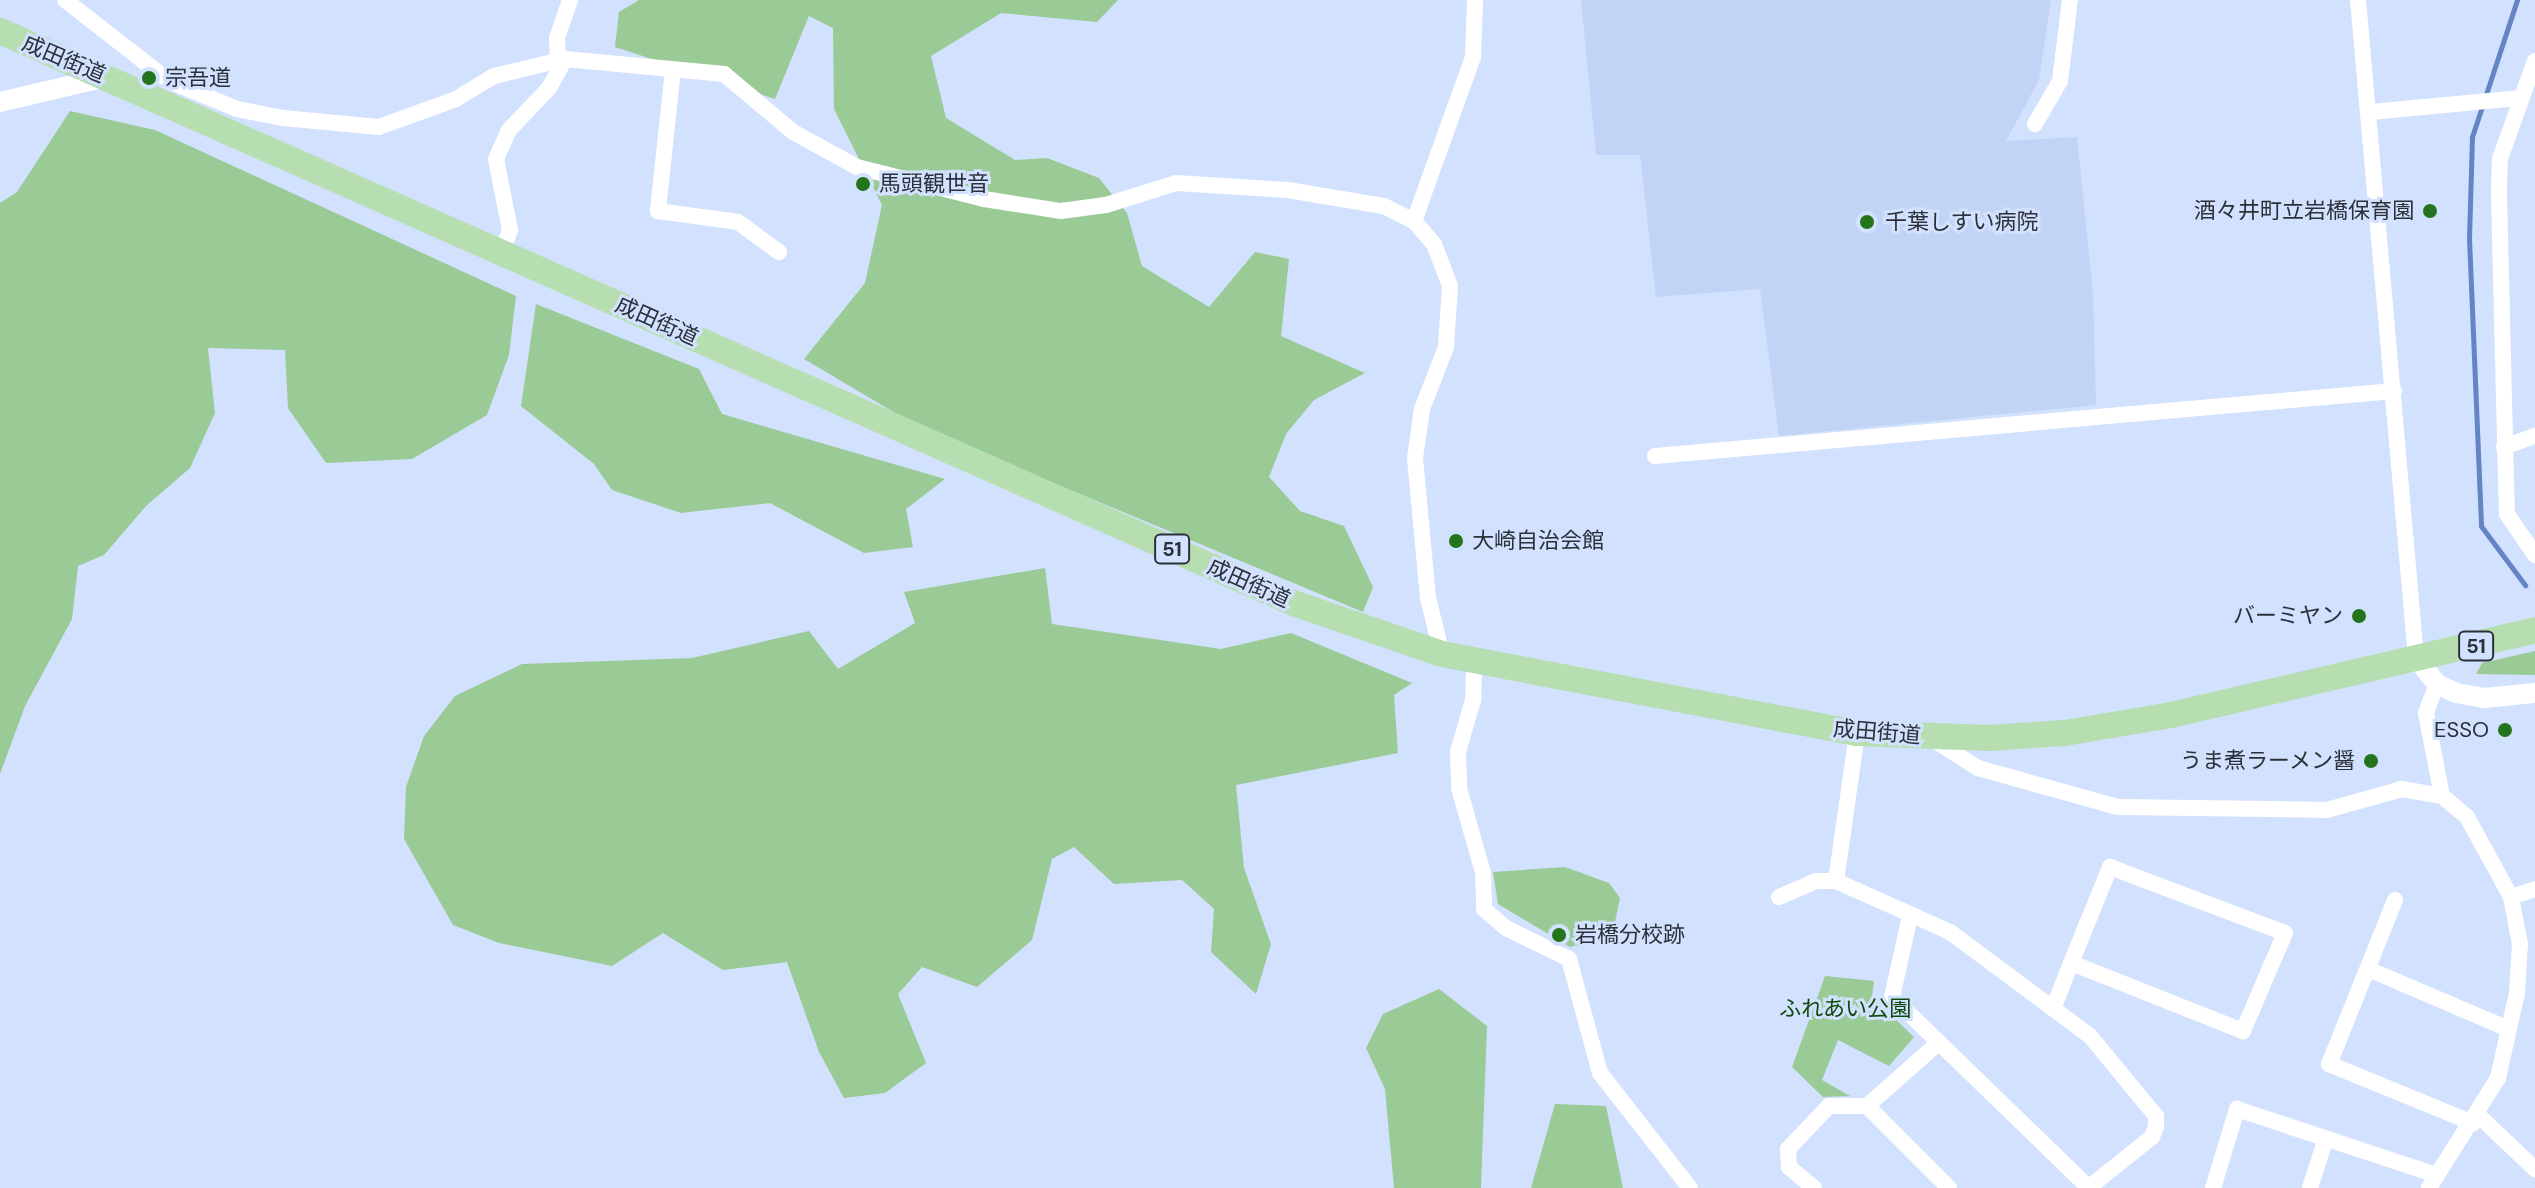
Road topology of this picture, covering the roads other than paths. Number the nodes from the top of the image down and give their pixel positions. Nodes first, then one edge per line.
1 (65, 0) edge
2 (570, 0) edge
3 (1475, 0) edge
4 (2070, 0) edge
5 (2358, 0) edge
6 (0, 31) edge
7 (561, 59) junction
8 (673, 70) junction
9 (2534, 70) edge
10 (107, 77) junction
11 (169, 81) junction
12 (145, 94) junction
13 (2520, 98) junction
14 (0, 102) edge
15 (2371, 112) junction
16 (2035, 124) dead end
17 (1414, 221) junction
18 (779, 252) dead end
19 (501, 254) junction
20 (2394, 391) junction
21 (2535, 436) edge
22 (2504, 447) junction
23 (1655, 456) dead end
24 (2535, 555) edge
25 (2535, 630) edge
26 (1442, 654) junction
27 (2416, 658) junction
28 (1474, 661) junction
29 (2437, 684) junction
30 (2535, 693) edge
31 (1857, 733) junction
32 (1930, 738) junction
33 (2442, 796) junction
34 (1836, 881) junction
35 (2535, 889) edge
36 (1779, 897) dead end
37 (2511, 897) junction
38 (2395, 900) dead end
39 (1910, 916) junction
40 (2071, 963) junction
41 (2368, 969) junction
42 (2053, 1009) junction
43 (2509, 1029) junction
44 (1937, 1044) junction
45 (1867, 1106) junction
46 (2475, 1119) junction
47 (2326, 1138) junction
48 (2535, 1169) edge
49 (2433, 1182) edge
50 (1690, 1188) edge
51 (1814, 1188) edge
52 (1949, 1188) edge
53 (2088, 1188) edge
54 (2213, 1188) edge
55 (2310, 1188) edge

1 - 11 street
2 - 7 street
3 - 17 street
4 - 16 street
5 - 15 street
6 - 10 highway, 成田街道 / 51
7 - 8 street
7 - 11 street
7 - 19 street
8 - 17 street
8 - 18 street
9 - 13 street
10 - 12 highway, 成田街道 / 51
10 - 14 street
11 - 12 street
12 - 19 highway, 成田街道 / 51
13 - 15 street
13 - 22 street
15 - 20 street
17 - 26 street
19 - 26 highway, 成田街道 / 51
20 - 23 street
20 - 27 street
21 - 22 street
22 - 24 street
25 - 27 highway, 成田街道 / 51
26 - 28 highway, 成田街道 / 51
27 - 29 street
27 - 32 highway, 成田街道 / 51
28 - 31 highway, 成田街道 / 51
28 - 50 street
29 - 30 street
29 - 33 street
31 - 32 highway, 成田街道 / 51
31 - 34 street
32 - 33 street
33 - 37 street
34 - 36 street
34 - 39 street
35 - 37 street
37 - 43 street
38 - 41 street
39 - 42 street
39 - 44 street
40 - 40 street
40 - 42 street
41 - 43 street
41 - 46 street
42 - 53 street
43 - 46 street
44 - 45 street
44 - 53 street
45 - 51 street
45 - 52 street
46 - 48 street
46 - 49 street
47 - 49 street
47 - 54 street
47 - 55 street

